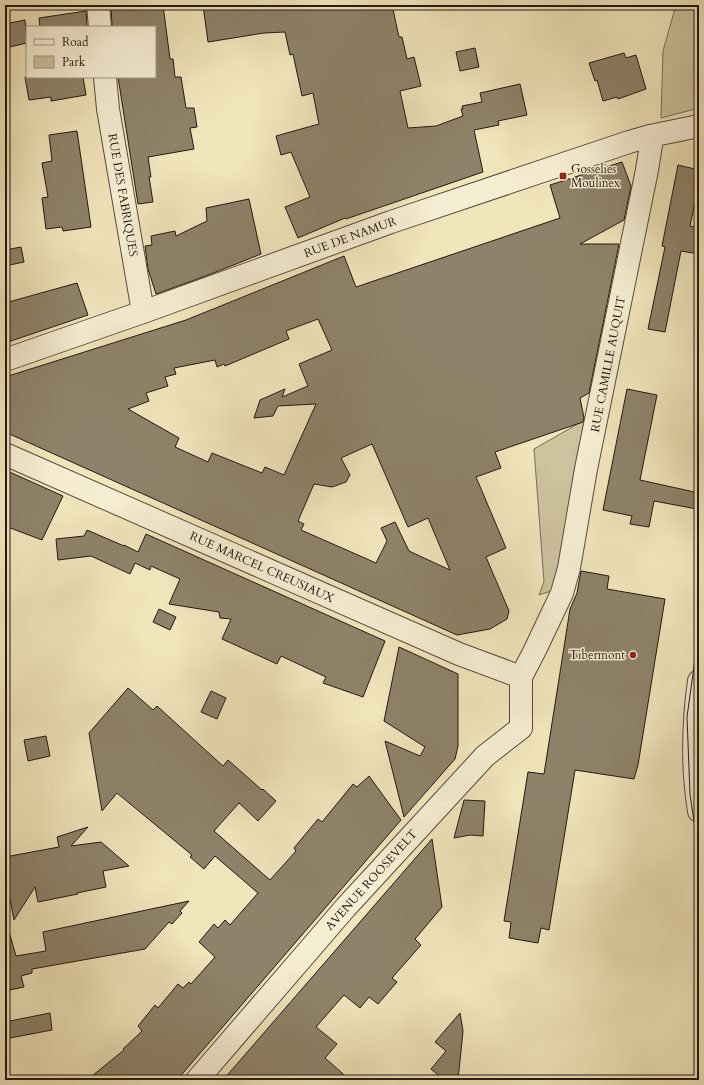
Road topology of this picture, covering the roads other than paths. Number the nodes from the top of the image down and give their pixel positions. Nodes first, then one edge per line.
1 (98, 5) edge
2 (100, 26) edge
3 (105, 78) edge
4 (699, 126) edge
5 (650, 136) junction
6 (142, 312) junction
7 (5, 360) edge
8 (5, 454) edge
9 (521, 677) junction
10 (699, 680) edge
11 (699, 811) edge
12 (197, 1080) edge

1 - 2 street
3 - 6 street, RUE DES FABRIQUES
4 - 5 street, RUE DE NAMUR
5 - 6 street, RUE DE NAMUR
5 - 9 street, RUE CAMILLE AUQUIT
6 - 7 street, RUE DE NAMUR
8 - 9 street, RUE MARCEL CREUSIAUX
9 - 12 street, AVENUE ROOSEVELT
10 - 11 street

